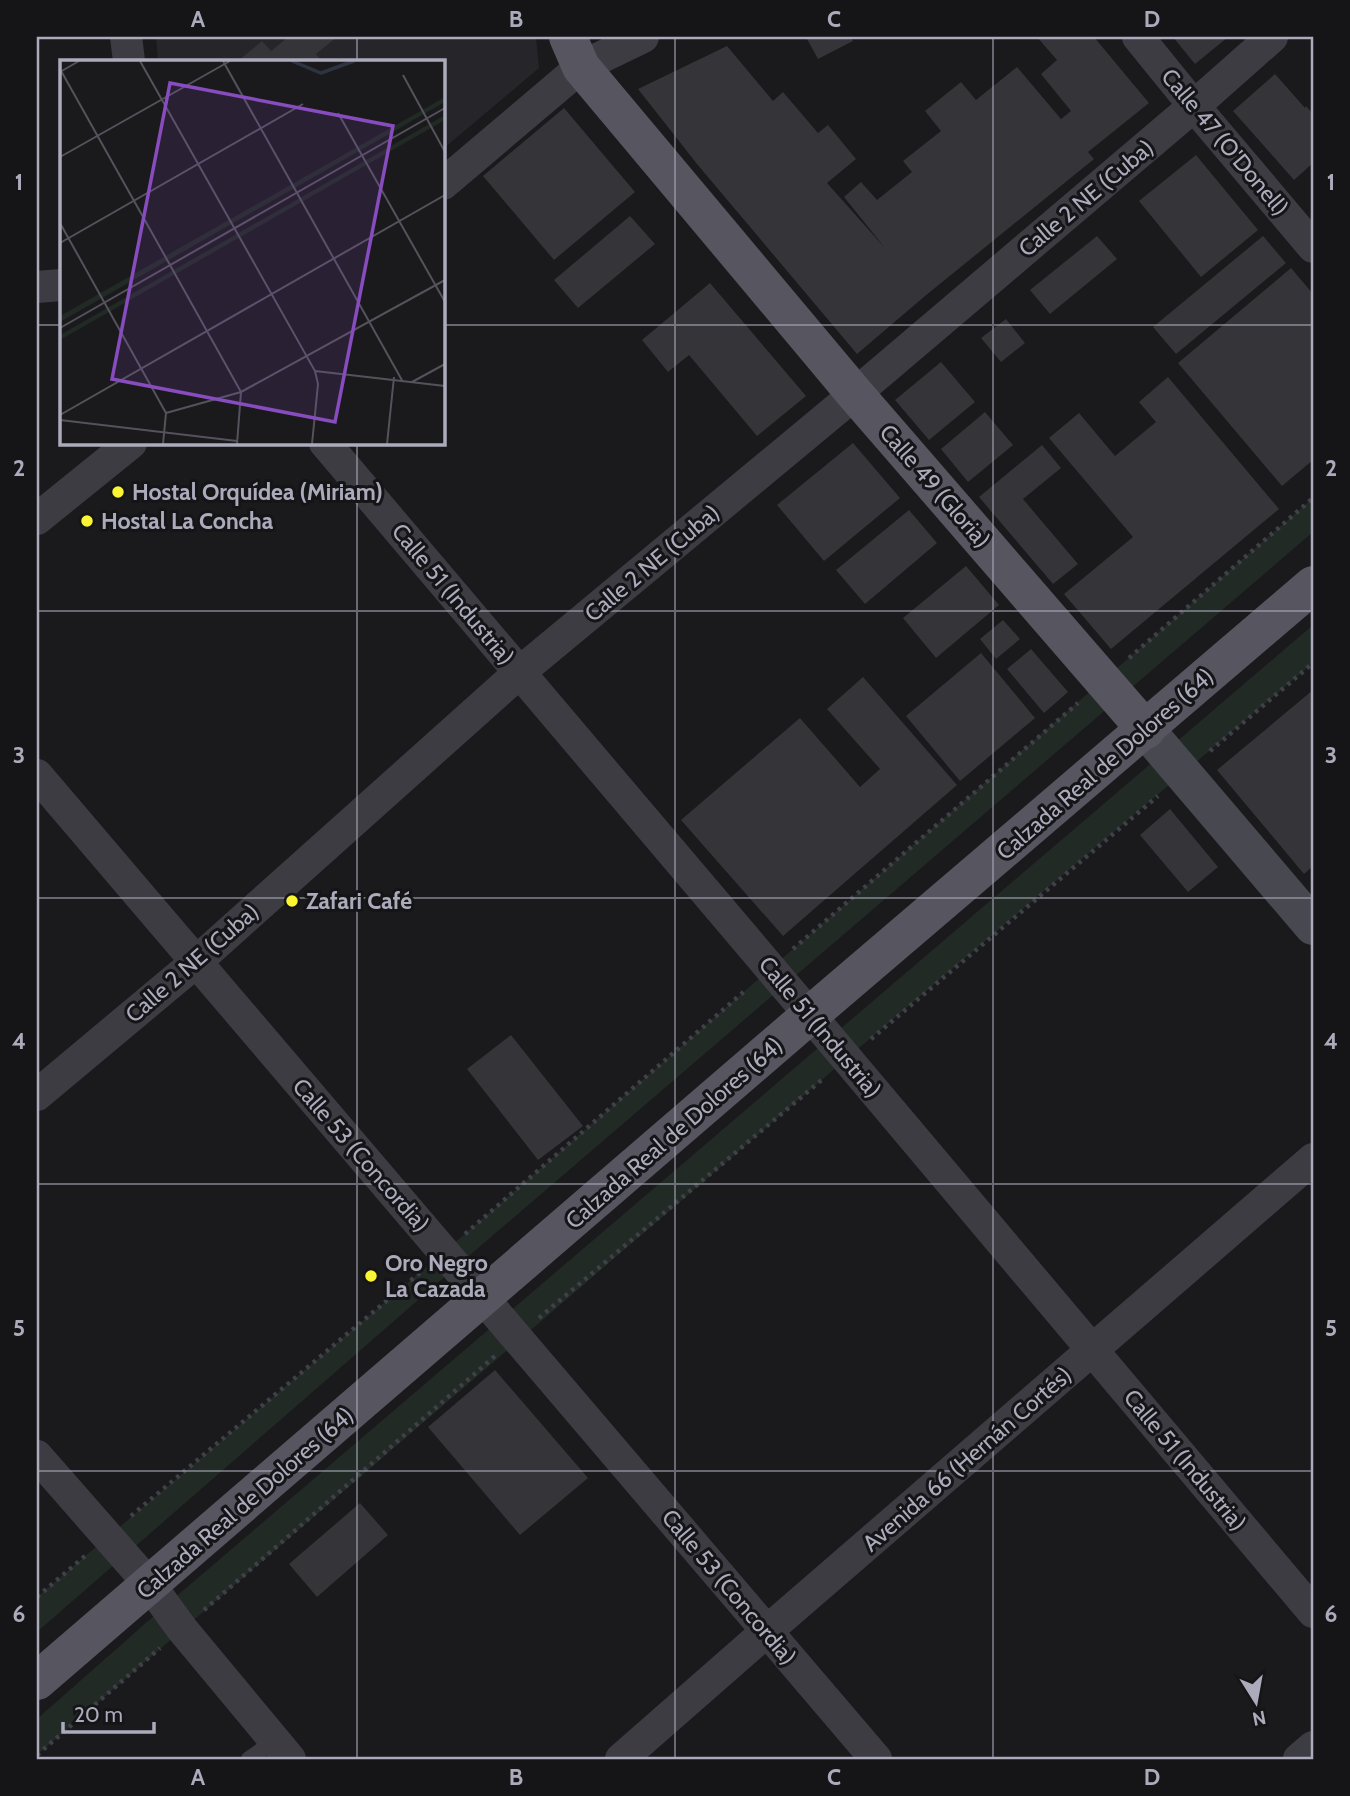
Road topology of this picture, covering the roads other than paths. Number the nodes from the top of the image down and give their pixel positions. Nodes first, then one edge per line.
1 (126, 37) edge
2 (643, 37) edge
3 (1138, 37) edge
4 (1272, 37) edge
5 (575, 52) edge
6 (129, 60) edge
7 (1194, 106) junction
8 (444, 183) edge
9 (1313, 247) edge
10 (60, 285) edge
11 (37, 287) edge
12 (855, 394) junction
13 (130, 444) edge
14 (326, 444) edge
15 (37, 519) edge
16 (1313, 586) edge
17 (520, 672) junction
18 (1146, 730) junction
19 (37, 775) edge
20 (1313, 926) edge
21 (196, 962) junction
22 (810, 1015) junction
23 (37, 1096) edge
24 (1313, 1159) edge
25 (483, 1298) junction
26 (1093, 1350) junction
27 (37, 1456) edge
28 (150, 1585) junction
29 (1313, 1612) edge
30 (767, 1631) junction
31 (37, 1681) edge
32 (1313, 1747) edge
33 (282, 1750) edge
34 (249, 1759) edge
35 (621, 1759) edge
36 (876, 1759) edge
37 (1299, 1759) edge

1 - 6 street
2 - 5 street
3 - 7 street, Calle 47 (O'Donell)
4 - 7 street, Calle 2 NE (Cuba)
5 - 8 street
5 - 12 main road, Calle 49 (Gloria)
7 - 9 street, Calle 47 (O'Donell)
7 - 12 street, Calle 2 NE (Cuba)
10 - 11 street
12 - 17 street, Calle 2 NE (Cuba)
12 - 18 main road, Calle 49 (Gloria)
13 - 15 street
14 - 17 street, Calle 51 (Industria)
16 - 18 main road, Calzada Real de Dolores (64)
17 - 21 street, Calle 2 NE (Cuba)
17 - 22 street, Calle 51 (Industria)
18 - 20 street, Calle 49 (Gloria)
18 - 22 main road, Calzada Real de Dolores (64)
19 - 21 street, Calle 53 (Concordia)
21 - 23 street, Calle 2 NE (Cuba)
21 - 25 street, Calle 53 (Concordia)
22 - 25 main road, Calzada Real de Dolores (64)
22 - 26 street, Calle 51 (Industria)
24 - 26 street, Avenida 66 (Hernán Cortés)
25 - 28 main road, Calzada Real de Dolores (64)
25 - 30 street, Calle 53 (Concordia)
26 - 29 street, Calle 51 (Industria)
26 - 30 street, Avenida 66 (Hernán Cortés)
27 - 28 street
28 - 31 main road, Calzada Real de Dolores (64)
28 - 33 street
30 - 35 street, Avenida 66 (Hernán Cortés)
30 - 36 street, Calle 53 (Concordia)
32 - 37 street
33 - 34 lane

